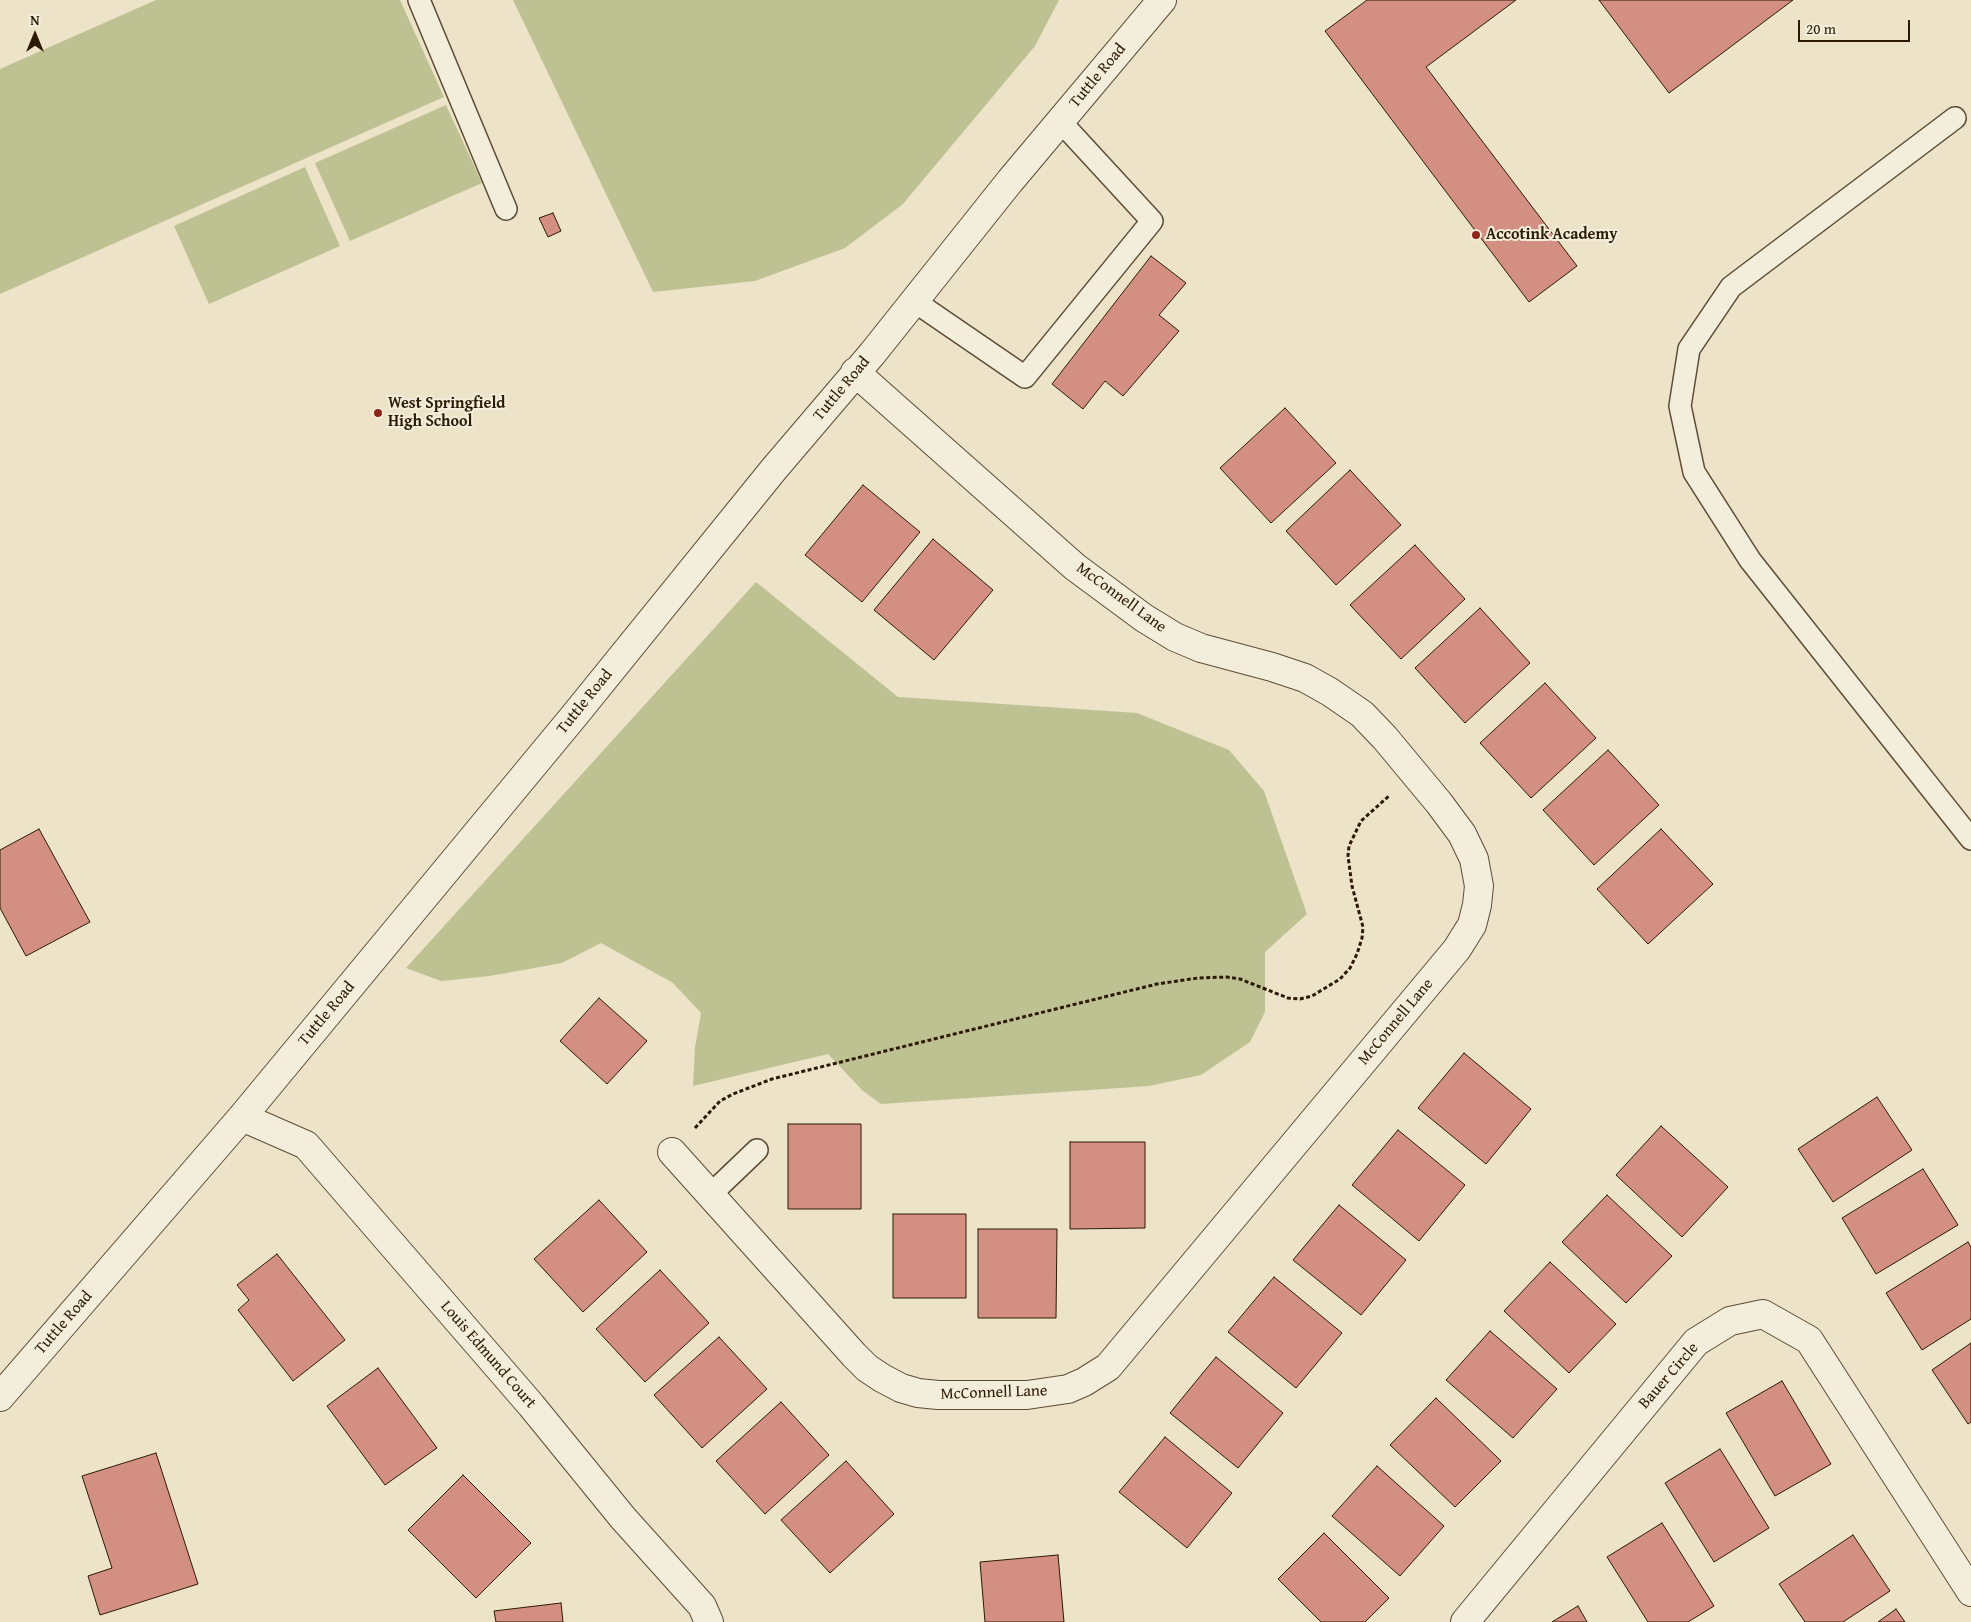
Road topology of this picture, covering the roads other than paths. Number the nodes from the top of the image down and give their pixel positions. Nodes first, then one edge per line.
1 (419, 0) edge
2 (1162, 0) edge
3 (1955, 118) dead end
4 (1060, 121) junction
5 (506, 209) dead end
6 (914, 301) junction
7 (856, 372) junction
8 (1970, 834) edge
9 (242, 1117) junction
10 (757, 1150) dead end
11 (672, 1152) road end
12 (711, 1194) junction
13 (0, 1397) edge
14 (1971, 1592) edge
15 (709, 1622) edge
16 (1464, 1622) edge

1 - 5 lane
2 - 4 street, Tuttle Road
3 - 8 lane
4 - 6 street, Tuttle Road
4 - 6 lane
6 - 7 street, Tuttle Road
7 - 9 street, Tuttle Road
7 - 12 street, McConnell Lane
9 - 13 street, Tuttle Road
9 - 15 street, Louis Edmund Court
10 - 12 lane
11 - 12 street, McConnell Lane
14 - 16 street, Bauer Circle

